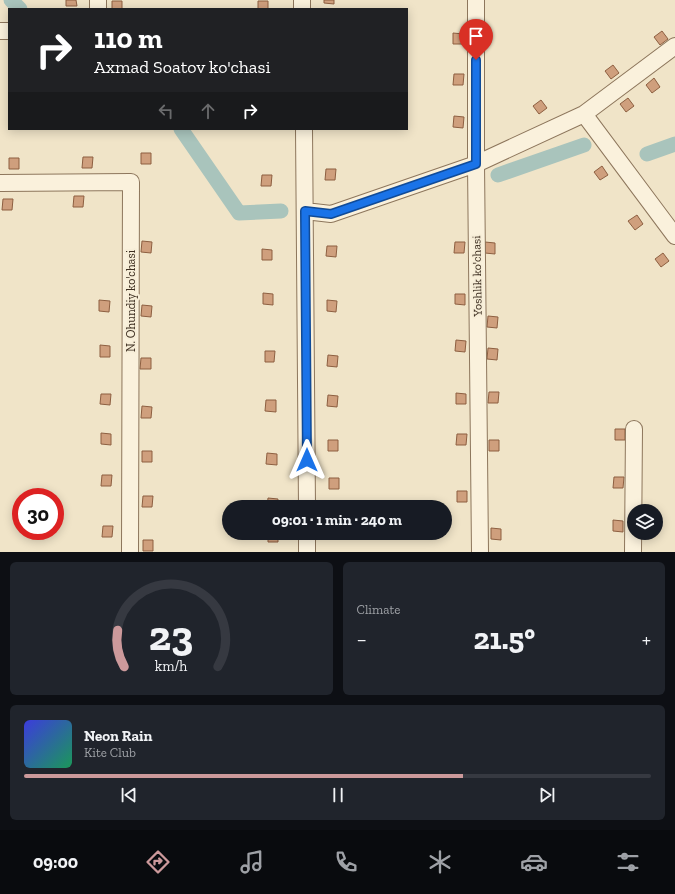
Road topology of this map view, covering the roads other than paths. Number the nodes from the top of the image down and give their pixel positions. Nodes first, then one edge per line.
1 (476, 0) edge
2 (675, 46) edge
3 (584, 114) junction
4 (304, 130) edge
5 (476, 164) junction
6 (0, 183) edge
7 (305, 211) junction
8 (675, 236) edge
9 (634, 429) dead end
10 (307, 500) edge
11 (307, 540) edge
12 (130, 552) edge
13 (307, 552) edge
14 (480, 552) edge
15 (633, 552) edge

1 - 5 street, Yoshlik ko'chasi
2 - 3 street
3 - 5 street
3 - 8 street
4 - 7 street
5 - 7 street
5 - 14 street, Yoshlik ko'chasi
6 - 12 street, N. Ohundiy ko'chasi
7 - 10 street
9 - 15 street
11 - 13 street

